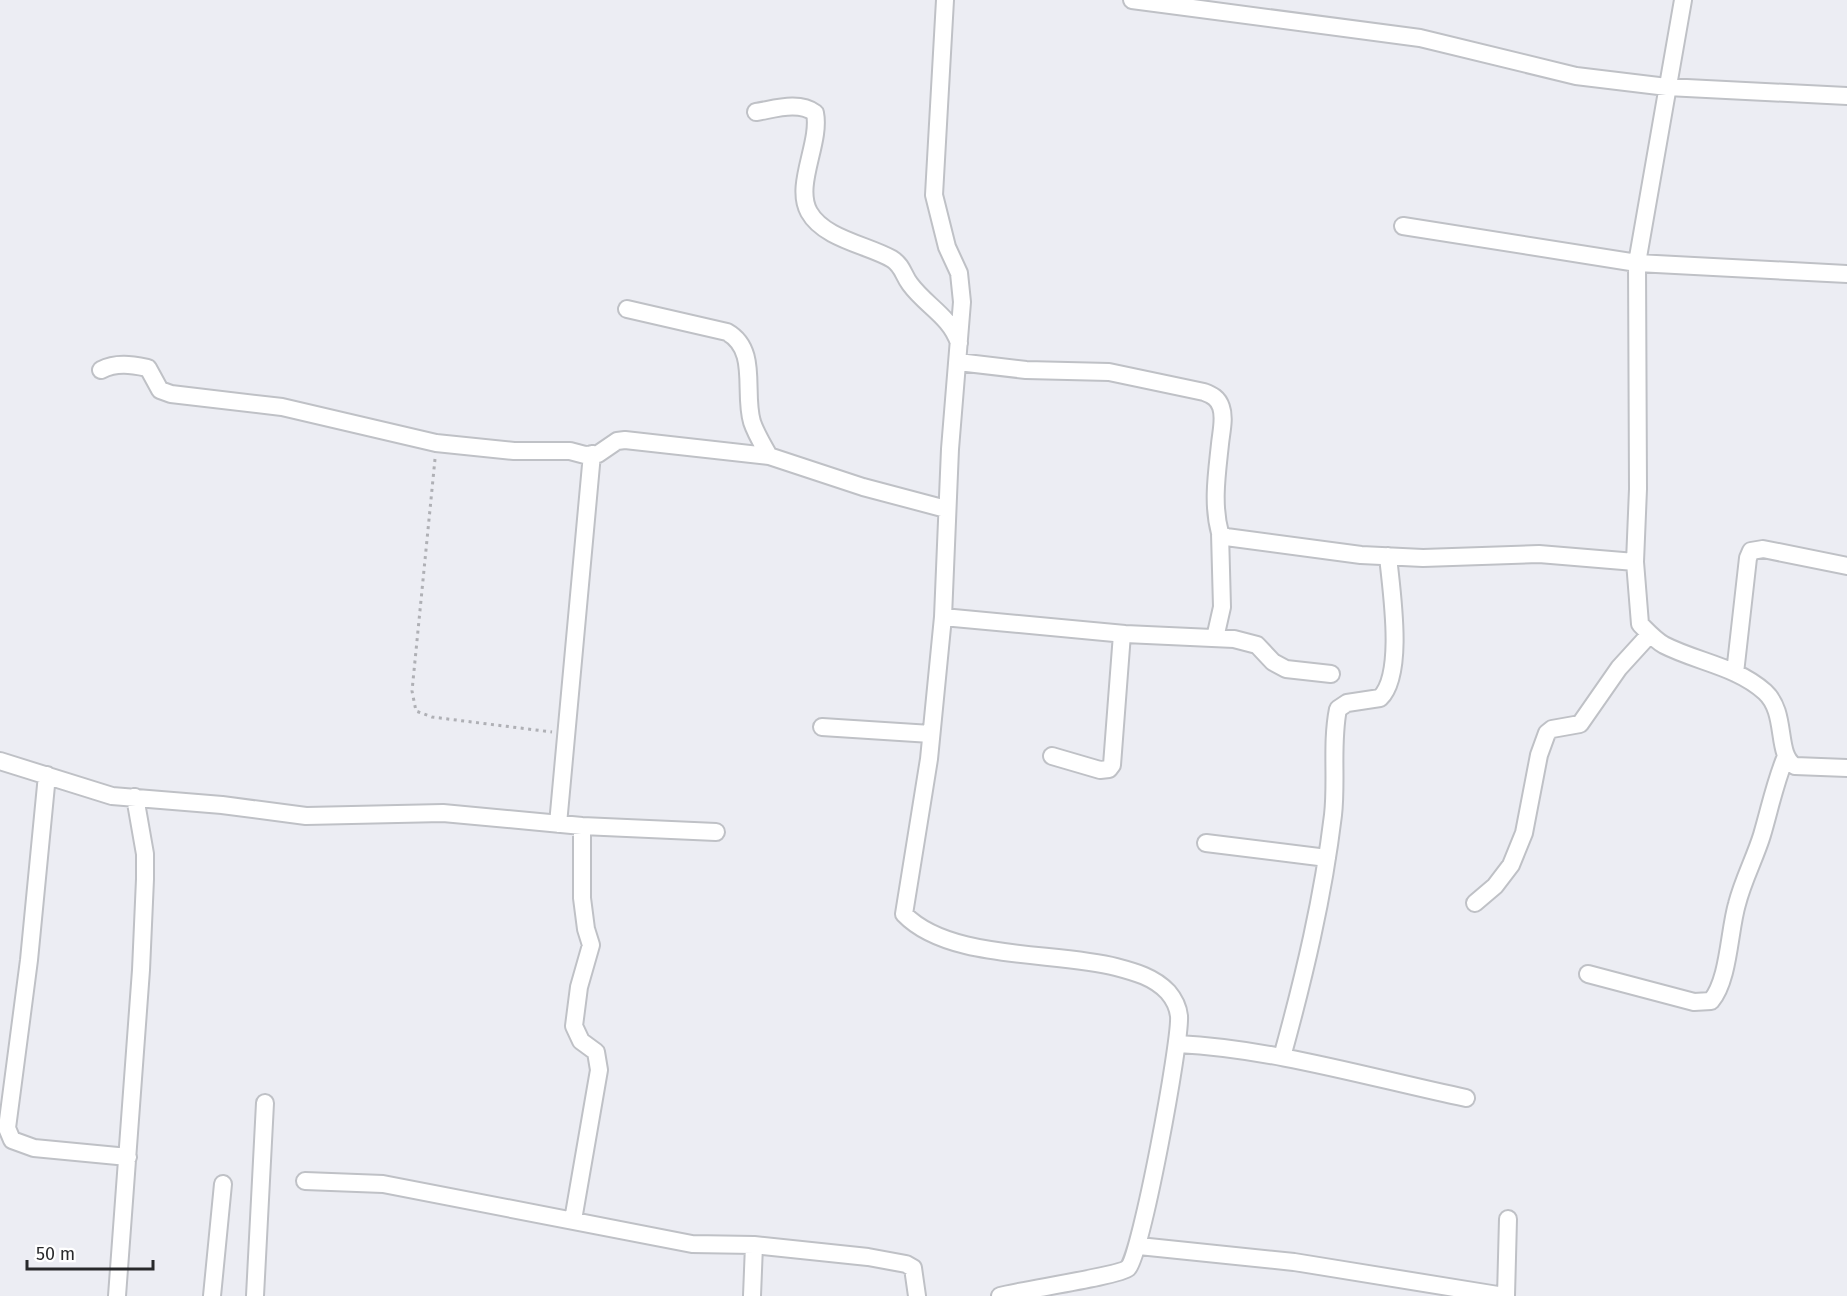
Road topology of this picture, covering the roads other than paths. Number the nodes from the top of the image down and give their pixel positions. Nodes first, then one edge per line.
1 (945, 0) edge
2 (1132, 0) edge
3 (1683, 0) edge
4 (1667, 87) junction
5 (1847, 96) edge
6 (756, 112) dead end
7 (1403, 226) dead end
8 (1637, 263) junction
9 (1847, 274) edge
10 (627, 309) dead end
11 (959, 344) junction
12 (958, 362) junction
13 (101, 370) dead end
14 (592, 454) junction
15 (769, 456) junction
16 (946, 509) junction
17 (1220, 533) junction
18 (1388, 556) junction
19 (1635, 562) junction
20 (1847, 566) edge
21 (943, 617) junction
22 (1122, 634) junction
23 (1650, 634) junction
24 (1215, 638) junction
25 (1735, 673) junction
26 (1331, 674) dead end
27 (822, 727) dead end
28 (932, 734) junction
29 (1052, 756) dead end
30 (1785, 756) junction
31 (0, 761) edge
32 (1847, 768) edge
33 (47, 775) junction
34 (135, 797) junction
35 (558, 824) junction
36 (582, 826) junction
37 (716, 832) dead end
38 (1206, 843) dead end
39 (1327, 858) junction
40 (1475, 903) dead end
41 (1588, 974) dead end
42 (1178, 1044) junction
43 (1282, 1057) junction
44 (1466, 1098) dead end
45 (265, 1104) dead end
46 (128, 1157) junction
47 (305, 1181) dead end
48 (223, 1184) dead end
49 (1508, 1219) dead end
50 (573, 1220) junction
51 (754, 1245) junction
52 (1139, 1246) junction
53 (117, 1296) edge
54 (212, 1296) edge
55 (255, 1296) edge
56 (752, 1296) edge
57 (917, 1296) edge
58 (1000, 1296) edge
59 (1505, 1296) edge

1 - 11 street
2 - 4 street
3 - 4 street
4 - 5 street
4 - 8 street
6 - 11 street
7 - 8 street
8 - 9 street
8 - 19 street
10 - 15 street
11 - 12 street
12 - 16 street
12 - 17 street
13 - 14 street
14 - 15 street
14 - 35 street
15 - 16 street
16 - 21 street
17 - 18 street
17 - 24 street
18 - 19 street
18 - 39 street
19 - 23 street
20 - 25 street
21 - 22 street
21 - 28 street
22 - 24 street
22 - 29 street
23 - 25 street
23 - 40 street
24 - 26 street
25 - 30 street
27 - 28 street
28 - 42 street
30 - 32 street
30 - 41 street
31 - 33 street
33 - 34 street
33 - 46 street
34 - 35 street
34 - 46 street
35 - 36 street
36 - 37 street
36 - 50 street
38 - 39 street
39 - 43 street
42 - 43 street
42 - 52 street
43 - 44 street
45 - 55 street
46 - 53 street
47 - 50 street
48 - 54 street
49 - 59 street
50 - 51 street
51 - 56 street
51 - 57 street
52 - 58 street
52 - 59 street

